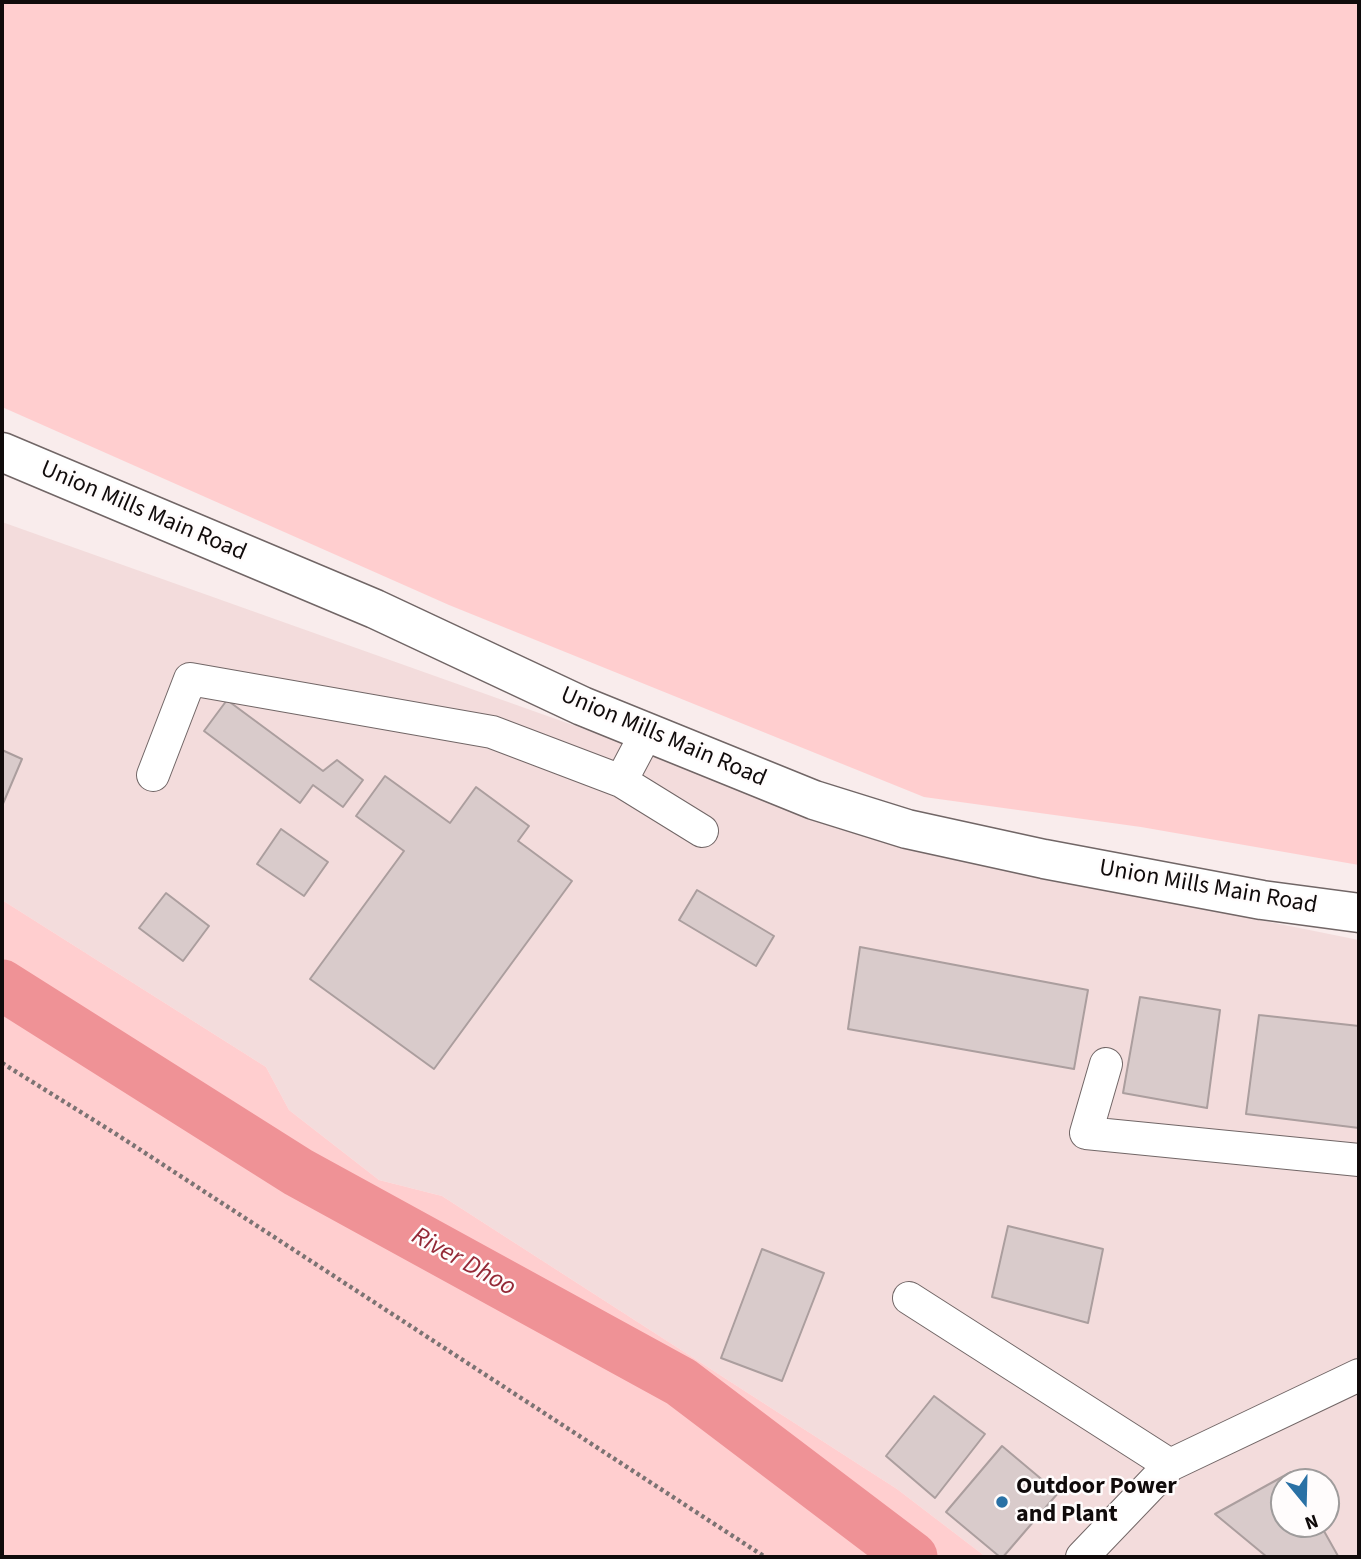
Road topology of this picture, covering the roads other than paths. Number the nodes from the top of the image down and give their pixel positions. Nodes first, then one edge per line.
1 (2, 452) edge
2 (647, 732) junction
3 (153, 775) dead end
4 (621, 781) junction
5 (702, 831) dead end
6 (1359, 913) edge
7 (1106, 1064) dead end
8 (1359, 1160) edge
9 (909, 1298) dead end
10 (1359, 1375) edge
11 (1170, 1465) junction
12 (1082, 1557) edge

1 - 2 highway, Union Mills Main Road
2 - 4 lane
2 - 6 highway, Union Mills Main Road
3 - 4 lane
4 - 5 lane
7 - 8 lane
9 - 11 lane
10 - 11 lane
11 - 12 lane

